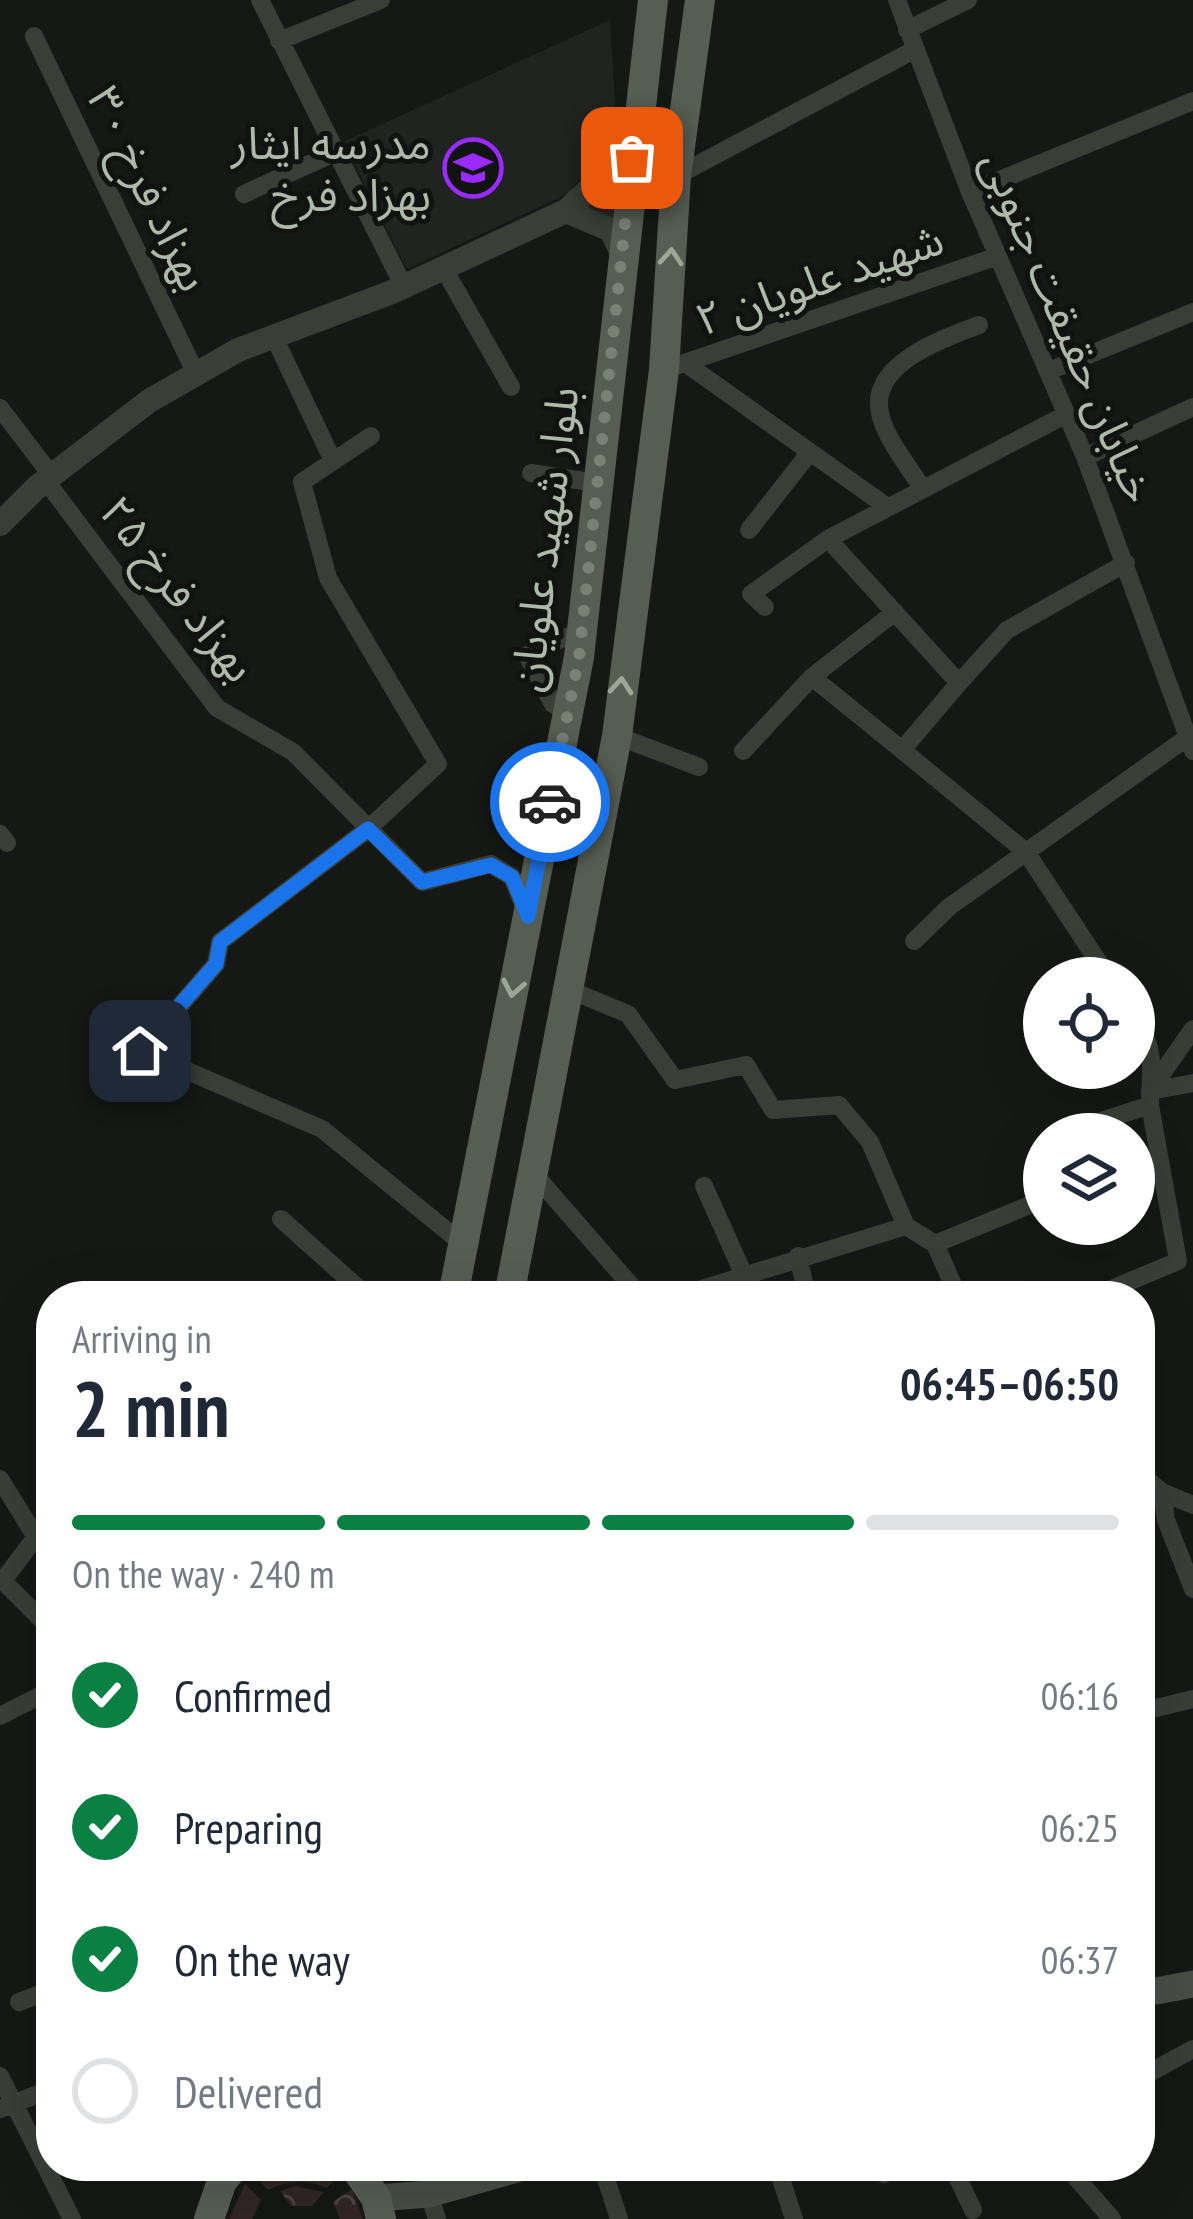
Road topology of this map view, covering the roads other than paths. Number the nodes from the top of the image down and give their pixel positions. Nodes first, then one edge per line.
1 (260, 0) edge
2 (381, 0) edge
3 (653, 0) edge
4 (700, 0) edge
5 (897, 0) edge
6 (968, 0) edge
7 (907, 30) junction
8 (34, 36) dead end
9 (279, 41) junction
10 (914, 50) junction
11 (1193, 101) edge
12 (635, 134) junction
13 (336, 152) junction
14 (676, 176) junction
15 (970, 192) junction
16 (244, 194) dead end
17 (566, 211) junction
18 (622, 253) junction
19 (998, 256) junction
20 (444, 269) junction
21 (404, 287) junction
22 (1193, 312) edge
23 (979, 325) dead end
24 (274, 337) junction
25 (676, 367) junction
26 (1049, 371) junction
27 (196, 374) junction
28 (511, 387) dead end
29 (0, 408) edge
30 (1188, 409) edge
31 (1067, 414) junction
32 (1193, 433) edge
33 (371, 436) dead end
34 (810, 452) junction
35 (1085, 457) junction
36 (333, 461) junction
37 (531, 473) dead end
38 (49, 478) junction
39 (597, 483) junction
40 (922, 488) junction
41 (886, 506) junction
42 (0, 524) edge
43 (749, 530) dead end
44 (828, 538) junction
45 (1126, 563) junction
46 (765, 607) dead end
47 (895, 612) junction
48 (582, 631) junction
49 (549, 644) dead end
50 (527, 655) dead end
51 (812, 676) junction
52 (959, 683) junction
53 (1185, 695) edge
54 (568, 713) junction
55 (616, 736) junction
56 (1191, 744) edge
57 (902, 750) junction
58 (743, 751) dead end
59 (699, 767) dead end
60 (368, 829) junction
61 (1025, 852) junction
62 (528, 916) junction
63 (914, 941) dead end
64 (1095, 957) edge
65 (570, 990) junction
66 (1193, 1029) edge
67 (1193, 1083) edge
68 (1152, 1089) edge
69 (1152, 1093) junction
70 (1114, 1113) edge
71 (485, 1130) junction
72 (540, 1138) junction
73 (1158, 1162) junction
74 (1155, 1163) edge
75 (534, 1174) junction
76 (704, 1186) dead end
77 (1193, 1202) edge
78 (1023, 1208) edge
79 (1171, 1209) junction
80 (281, 1219) dead end
81 (906, 1226) junction
82 (463, 1244) junction
83 (934, 1244) junction
84 (798, 1256) junction
85 (743, 1273) junction
86 (350, 1281) edge
87 (456, 1281) edge
88 (511, 1281) edge
89 (627, 1281) edge
90 (726, 1281) edge
91 (804, 1281) edge
92 (951, 1281) edge
93 (1131, 1281) edge
94 (0, 1479) edge
95 (1155, 1486) edge
96 (1162, 1492) junction
97 (1155, 1496) edge
98 (1193, 1504) edge
99 (2, 1578) edge
100 (1193, 1589) edge
101 (36, 1613) edge
102 (36, 1698) edge
103 (1193, 1699) edge
104 (1155, 1708) edge
105 (0, 1716) edge
106 (1193, 1984) edge
107 (1155, 1985) edge
108 (36, 1996) edge
109 (19, 2002) dead end
110 (1193, 2049) edge
111 (1155, 2070) edge
112 (0, 2076) edge
113 (36, 2095) edge
114 (7, 2106) edge
115 (36, 2156) edge
116 (50, 2181) edge
117 (221, 2181) edge
118 (362, 2181) edge
119 (491, 2181) edge
120 (607, 2181) edge
121 (782, 2181) edge
122 (959, 2181) edge
123 (1079, 2181) edge
124 (433, 2206) edge
125 (378, 2209) edge
126 (973, 2210) dead end
127 (72, 2219) edge
128 (209, 2219) edge
129 (619, 2219) edge
130 (794, 2219) edge
131 (1112, 2219) edge

1 - 9 street
2 - 9 street
3 - 12 main road, بلوار شهید علویان
4 - 14 main road
5 - 7 street, خیابان حقیقت جنوبی
6 - 7 street
7 - 10 street, خیابان حقیقت جنوبی
8 - 27 street, بهزاد فرخ ۳۰
9 - 13 street
10 - 14 street
10 - 15 street, خیابان حقیقت جنوبی
11 - 15 street
12 - 17 street
12 - 18 main road, بلوار شهید علویان
13 - 16 street
13 - 21 street
25 -> 14 main road
15 - 19 street, خیابان حقیقت جنوبی
17 - 18 street
17 - 20 street
18 - 39 main road, بلوار شهید علویان
19 - 25 street, شهید علویان ۲
19 - 26 street, خیابان حقیقت جنوبی
20 - 21 street
20 - 28 street
21 - 24 street
22 - 26 street
23 - 40 street
24 - 27 street
24 - 36 street
25 - 34 street
55 -> 25 main road
26 - 31 street, خیابان حقیقت جنوبی
27 - 38 street
29 - 38 street, بهزاد فرخ ۲۵
30 - 32 street
30 - 35 street
31 - 35 street, خیابان حقیقت جنوبی
31 - 40 street
33 - 36 street
34 - 41 street
34 - 43 street
35 - 45 street, خیابان حقیقت جنوبی
36 - 60 street
37 - 39 street
38 - 42 street
38 - 60 street, بهزاد فرخ ۲۵
39 - 48 main road, بلوار شهید علویان
40 - 41 street
41 - 44 street
44 - 46 street
44 - 47 street
45 - 52 street
45 - 53 street, خیابان حقیقت جنوبی
47 - 51 street
47 - 52 street
48 - 49 street
48 - 54 main road, بلوار شهید علویان
50 - 54 street
51 - 57 street
51 - 58 street
52 - 57 street
53 - 56 street, خیابان حقیقت جنوبی
54 - 62 main road, بلوار شهید علویان
55 - 59 street
55 - 65 main road
56 - 61 street
57 - 61 street
60 - 62 street, بهزاد فرخ ۲۵
60 - 82 street
61 - 63 street
61 - 64 street
62 -> 71 main road, بلوار شهید علویان
65 - 72 main road
65 - 81 street
66 - 69 street
67 - 69 street
68 - 69 street
69 - 70 street
69 - 73 street
71 - 72 main road
71 - 82 main road, بلوار شهید علویان
72 - 75 main road
73 - 74 street
73 - 79 street
75 - 88 main road
75 - 89 street
76 - 85 street
77 - 79 street
78 - 83 street
79 - 93 street
80 - 86 street
81 - 83 street
81 - 84 street
82 - 87 main road, بلوار شهید علویان
83 - 92 street
84 - 85 street
84 - 91 street
85 - 90 street
94 - 99 street
95 - 96 street
96 - 97 street
96 - 98 street
96 - 100 street
99 - 101 street
102 - 105 street
103 - 104 street
106 - 107 main road
108 - 109 street
110 - 111 street
112 - 114 street
113 - 114 street
114 - 115 street
116 - 127 street
117 - 128 main road
118 - 125 main road
119 - 124 main road
120 - 129 street
121 - 130 street
122 - 126 street
123 - 131 street
124 - 125 main road

